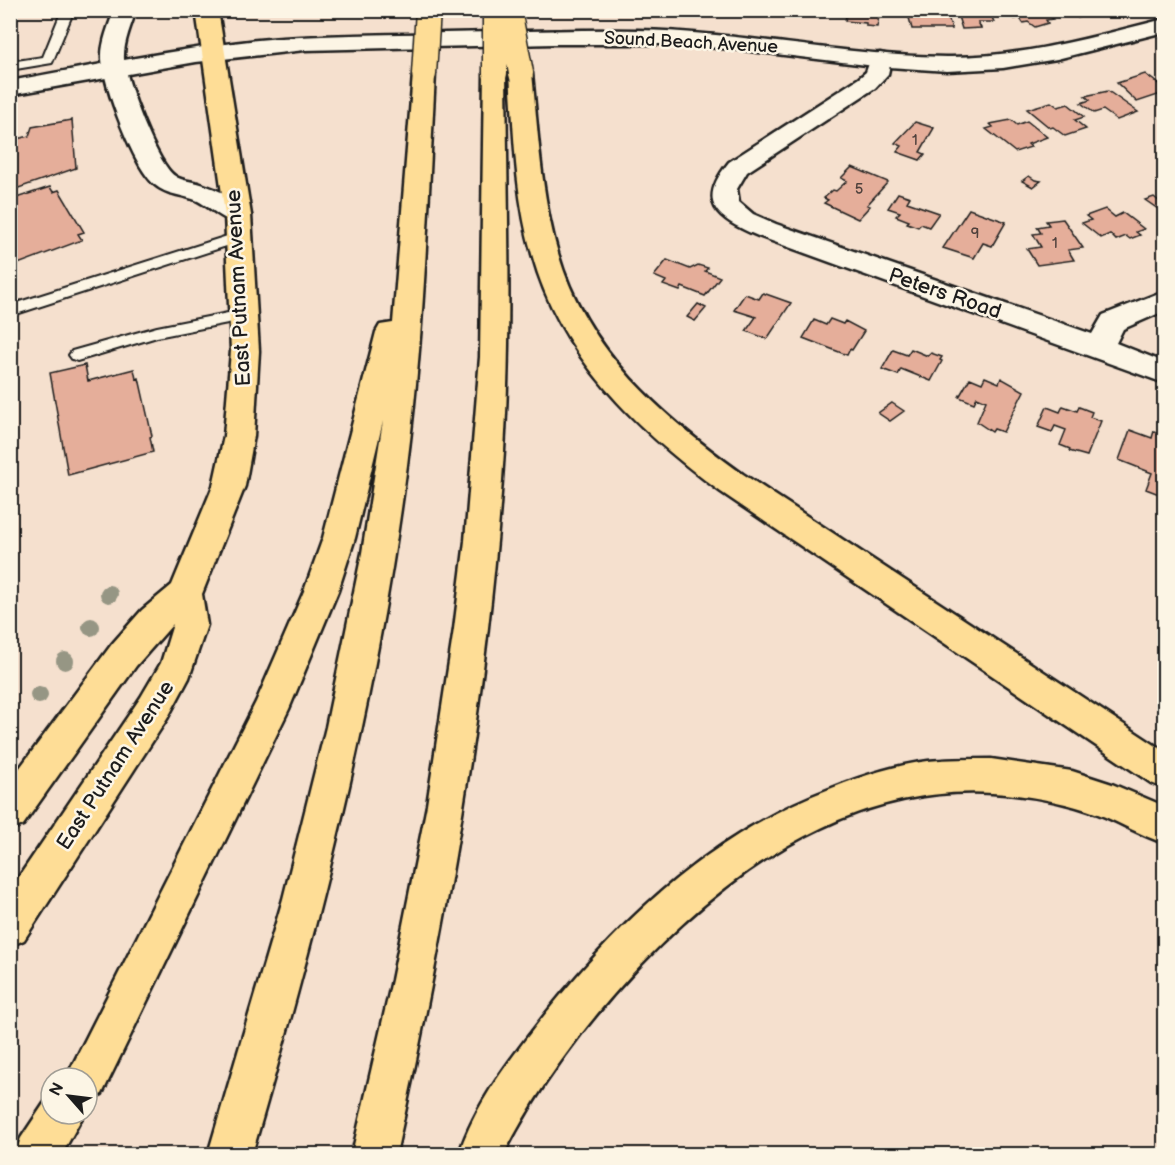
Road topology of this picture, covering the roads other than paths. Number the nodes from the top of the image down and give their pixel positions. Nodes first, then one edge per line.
1 (68, 10) edge
2 (125, 10) edge
3 (428, 10) edge
4 (495, 10) edge
5 (509, 10) edge
6 (210, 11) edge
7 (1164, 25) edge
8 (213, 53) junction
9 (880, 60) junction
10 (10, 66) edge
11 (113, 70) junction
12 (508, 73) junction
13 (10, 88) edge
14 (239, 226) junction
15 (413, 237) junction
16 (1164, 300) edge
17 (10, 311) edge
18 (243, 315) junction
19 (1099, 347) junction
20 (77, 355) dead end
21 (1164, 373) edge
22 (185, 594) junction
23 (1164, 771) edge
24 (10, 812) edge
25 (1164, 825) edge
26 (10, 926) edge
27 (92, 1066) edge
28 (55, 1126) edge
29 (64, 1126) edge
30 (37, 1155) edge
31 (50, 1155) edge
32 (230, 1155) edge
33 (374, 1155) edge
34 (481, 1155) edge

1 - 10 lane
2 - 11 street
3 - 15 main road, bridge
4 - 12 main road, bridge
5 - 12 main road, bridge
6 - 8 main road, East Putnam Avenue
7 - 9 street, Sound Beach Avenue
8 - 9 street, Sound Beach Avenue
8 - 11 street, Sound Beach Avenue
8 - 14 main road, East Putnam Avenue
9 - 19 street, Peters Road
11 - 13 street, Sound Beach Avenue
11 - 14 street
12 - 23 main road
12 - 33 main road
14 - 17 lane
14 - 18 main road, East Putnam Avenue
15 - 27 main road
15 - 32 main road
16 - 19 street
18 - 20 lane
18 - 22 main road, East Putnam Avenue
19 - 21 street, Peters Road
22 - 24 main road, East Putnam Avenue
22 - 26 main road, East Putnam Avenue
25 - 34 main road
28 - 30 main road
29 - 31 main road

